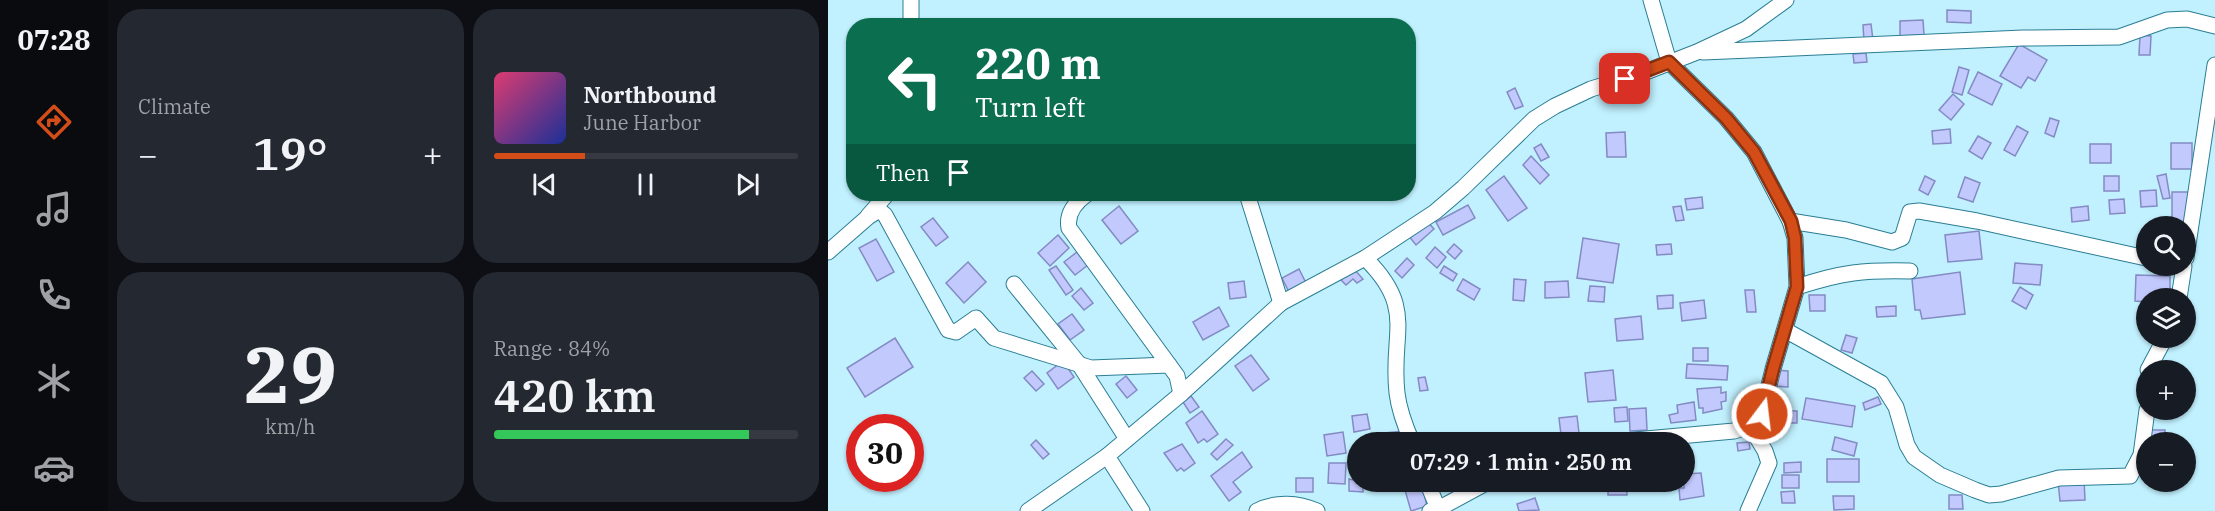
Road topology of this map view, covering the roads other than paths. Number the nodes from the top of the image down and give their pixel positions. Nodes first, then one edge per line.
1 (911, 0) edge
2 (1651, 0) edge
3 (1786, 0) edge
4 (911, 18) edge
5 (2215, 27) edge
6 (1697, 52) junction
7 (1669, 62) junction
8 (2215, 65) edge
9 (881, 201) edge
10 (1080, 201) edge
11 (1249, 201) edge
12 (2192, 216) edge
13 (868, 217) junction
14 (1791, 221) junction
15 (828, 252) edge
16 (2136, 256) edge
17 (1365, 258) junction
18 (1910, 271) dead end
19 (1014, 284) dead end
20 (1797, 287) junction
21 (1281, 303) junction
22 (1785, 330) junction
23 (1079, 364) junction
24 (1169, 365) junction
25 (1181, 394) junction
26 (2146, 420) edge
27 (1750, 426) junction
28 (1408, 432) edge
29 (1695, 435) edge
30 (1127, 439) junction
31 (1107, 456) junction
32 (1430, 492) edge
33 (1469, 492) edge
34 (1436, 510) edge
35 (1028, 511) edge
36 (1142, 511) edge
37 (1257, 511) edge
38 (1317, 511) edge
39 (1748, 511) edge

1 - 4 street
2 - 7 street
3 - 6 street
5 - 6 street
6 - 7 street
7 - 14 street
7 - 17 street
8 - 12 street
9 - 13 street
10 - 24 street
11 - 21 street
13 - 15 street
13 - 23 street
14 - 16 street
14 - 20 street
17 - 21 street
17 - 28 street
18 - 20 street
19 - 23 street
20 - 22 street
21 - 25 street
22 - 26 street
22 - 27 street
23 - 24 street
23 - 30 street
24 - 25 street
25 - 30 street
27 - 29 street
27 - 39 street
30 - 31 street
31 - 35 street
31 - 36 street
32 - 34 street
33 - 34 street
37 - 38 street

